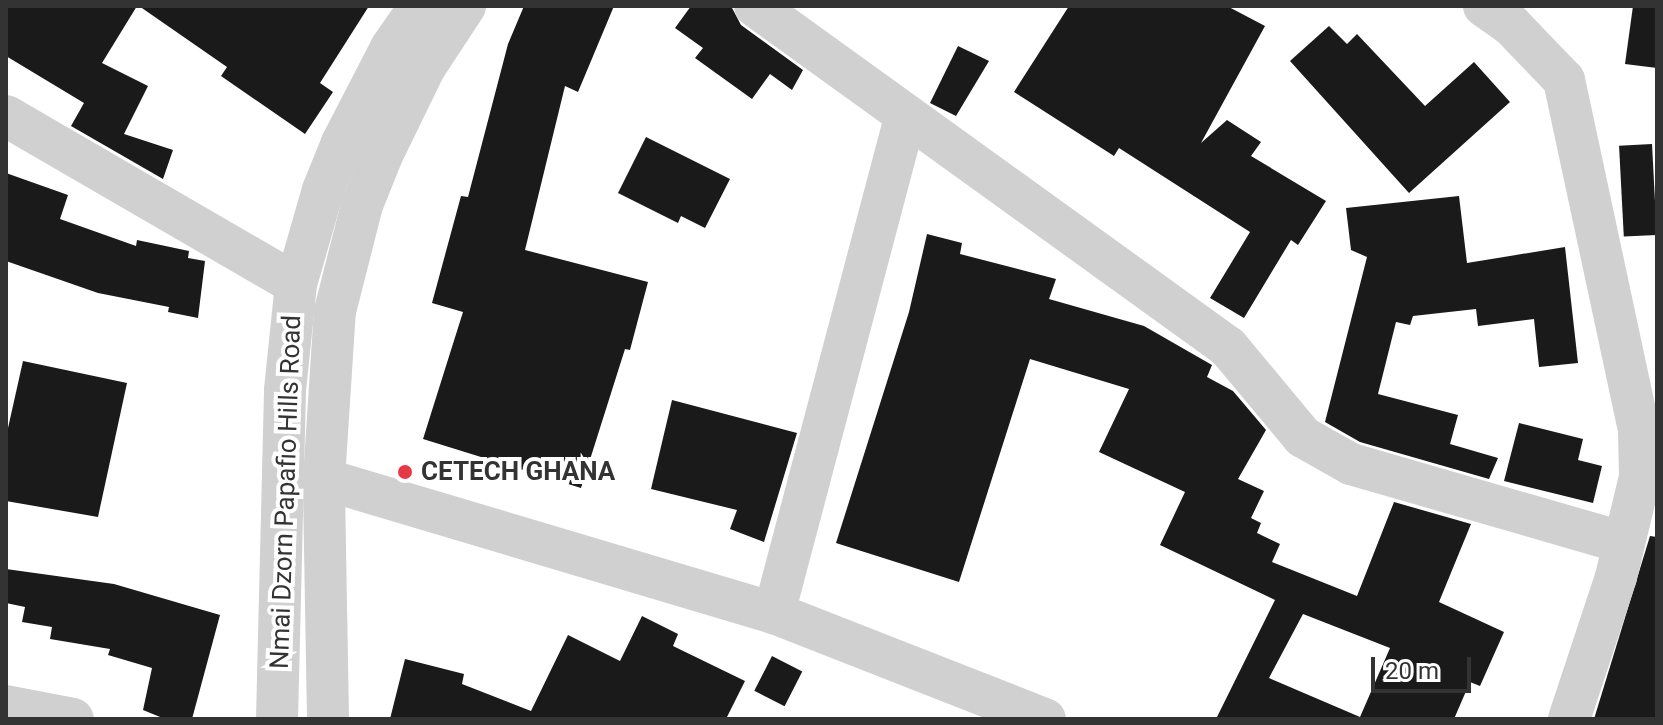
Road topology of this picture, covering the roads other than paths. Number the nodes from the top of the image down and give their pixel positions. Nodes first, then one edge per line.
1 (420, 6) edge
2 (465, 6) edge
3 (755, 6) edge
4 (1507, 12) edge
5 (6, 116) edge
6 (905, 118) junction
7 (296, 284) junction
8 (324, 479) junction
9 (1624, 543) junction
10 (774, 613) junction
11 (6, 706) edge
12 (73, 719) edge
13 (277, 719) edge
14 (328, 719) edge
15 (1045, 719) edge
16 (1569, 719) edge

1 - 7 street, Nmai Dzorn Papafio Hills Road
2 - 8 street, Nmai Dzorn Papafio Hills Road
3 - 6 street
4 - 9 street
5 - 7 street
6 - 9 street
6 - 10 street
7 - 13 street, Nmai Dzorn Papafio Hills Road
8 - 10 street
8 - 14 street, Nmai Dzorn Papafio Hills Road
9 - 16 street
10 - 15 street
11 - 12 street

